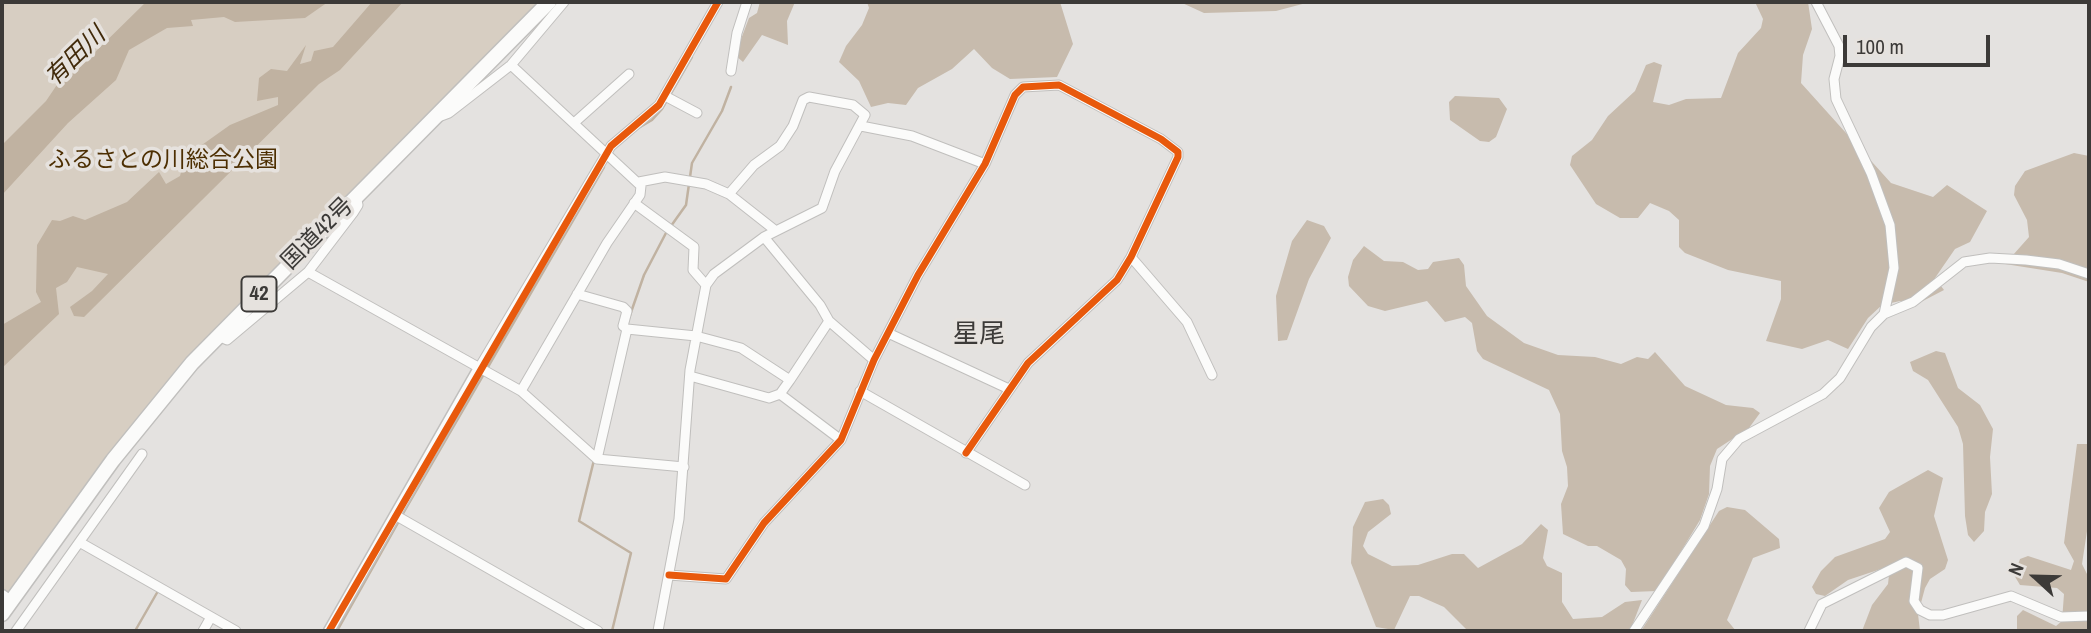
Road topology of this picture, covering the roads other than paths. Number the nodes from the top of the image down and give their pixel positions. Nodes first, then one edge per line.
1 (549, 2) edge
2 (564, 2) edge
3 (718, 2) edge
4 (747, 2) edge
5 (1816, 2) edge
6 (511, 65) junction
7 (731, 71) dead end
8 (629, 75) dead end
9 (665, 96) junction
10 (697, 113) dead end
11 (435, 116) junction
12 (575, 123) junction
13 (861, 126) junction
14 (607, 153) junction
15 (985, 164) junction
16 (639, 182) junction
17 (729, 194) junction
18 (356, 195) junction
19 (634, 204) junction
20 (776, 231) junction
21 (764, 237) junction
22 (1131, 257) junction
23 (308, 272) junction
24 (2089, 274) edge
25 (706, 285) junction
26 (577, 294) junction
27 (1884, 314) junction
28 (829, 321) junction
29 (627, 329) junction
30 (888, 333) junction
31 (218, 336) junction
32 (696, 336) junction
33 (874, 360) junction
34 (479, 368) junction
35 (1212, 374) dead end
36 (690, 376) junction
37 (790, 380) junction
38 (1009, 389) junction
39 (522, 391) junction
40 (860, 391) junction
41 (780, 394) junction
42 (841, 440) junction
43 (966, 453) junction
44 (142, 454) dead end
45 (597, 459) junction
46 (684, 467) junction
47 (1025, 485) dead end
48 (396, 515) junction
49 (80, 543) junction
50 (669, 575) junction
51 (5, 597) edge
52 (2, 614) edge
53 (2089, 615) edge
54 (211, 617) junction
55 (16, 631) edge
56 (203, 631) edge
57 (236, 631) edge
58 (328, 631) edge
59 (598, 631) edge
60 (657, 631) edge
61 (1634, 631) edge
62 (1809, 631) edge

1 - 11 highway, 国道42号 / 42
2 - 6 street
3 - 9 street
4 - 7 street
5 - 27 street
6 - 11 street
6 - 12 street
8 - 12 street
9 - 10 street
9 - 14 street
11 - 18 highway, 国道42号 / 42
12 - 14 street
13 - 15 street
13 - 17 street
13 - 20 street
14 - 16 street
14 - 34 street
15 - 22 street
15 - 30 street
16 - 17 street
16 - 19 street
17 - 20 street
18 - 23 street
18 - 31 highway, 国道42号 / 42
19 - 25 street
19 - 26 street
20 - 21 street
21 - 25 street
21 - 28 street
22 - 35 street
22 - 38 street
23 - 31 street
23 - 34 street
24 - 27 street
25 - 32 street
26 - 29 street
26 - 39 street
27 - 61 street
28 - 33 street
28 - 37 street
29 - 32 street
29 - 45 street
30 - 33 street
30 - 38 street
31 - 51 highway, 国道42号 / 42
32 - 36 street
32 - 37 street
33 - 40 street
34 - 39 street
34 - 48 street
36 - 41 street
36 - 46 street
37 - 41 street
38 - 43 street
39 - 45 street
40 - 42 street
40 - 43 street
41 - 42 street
42 - 50 street
43 - 47 street
44 - 49 street
45 - 46 street
46 - 50 street
48 - 58 street
48 - 59 street
49 - 54 street
49 - 55 street
50 - 60 street
51 - 52 highway, 国道42号 / 42
53 - 62 street
54 - 56 street
54 - 57 street

